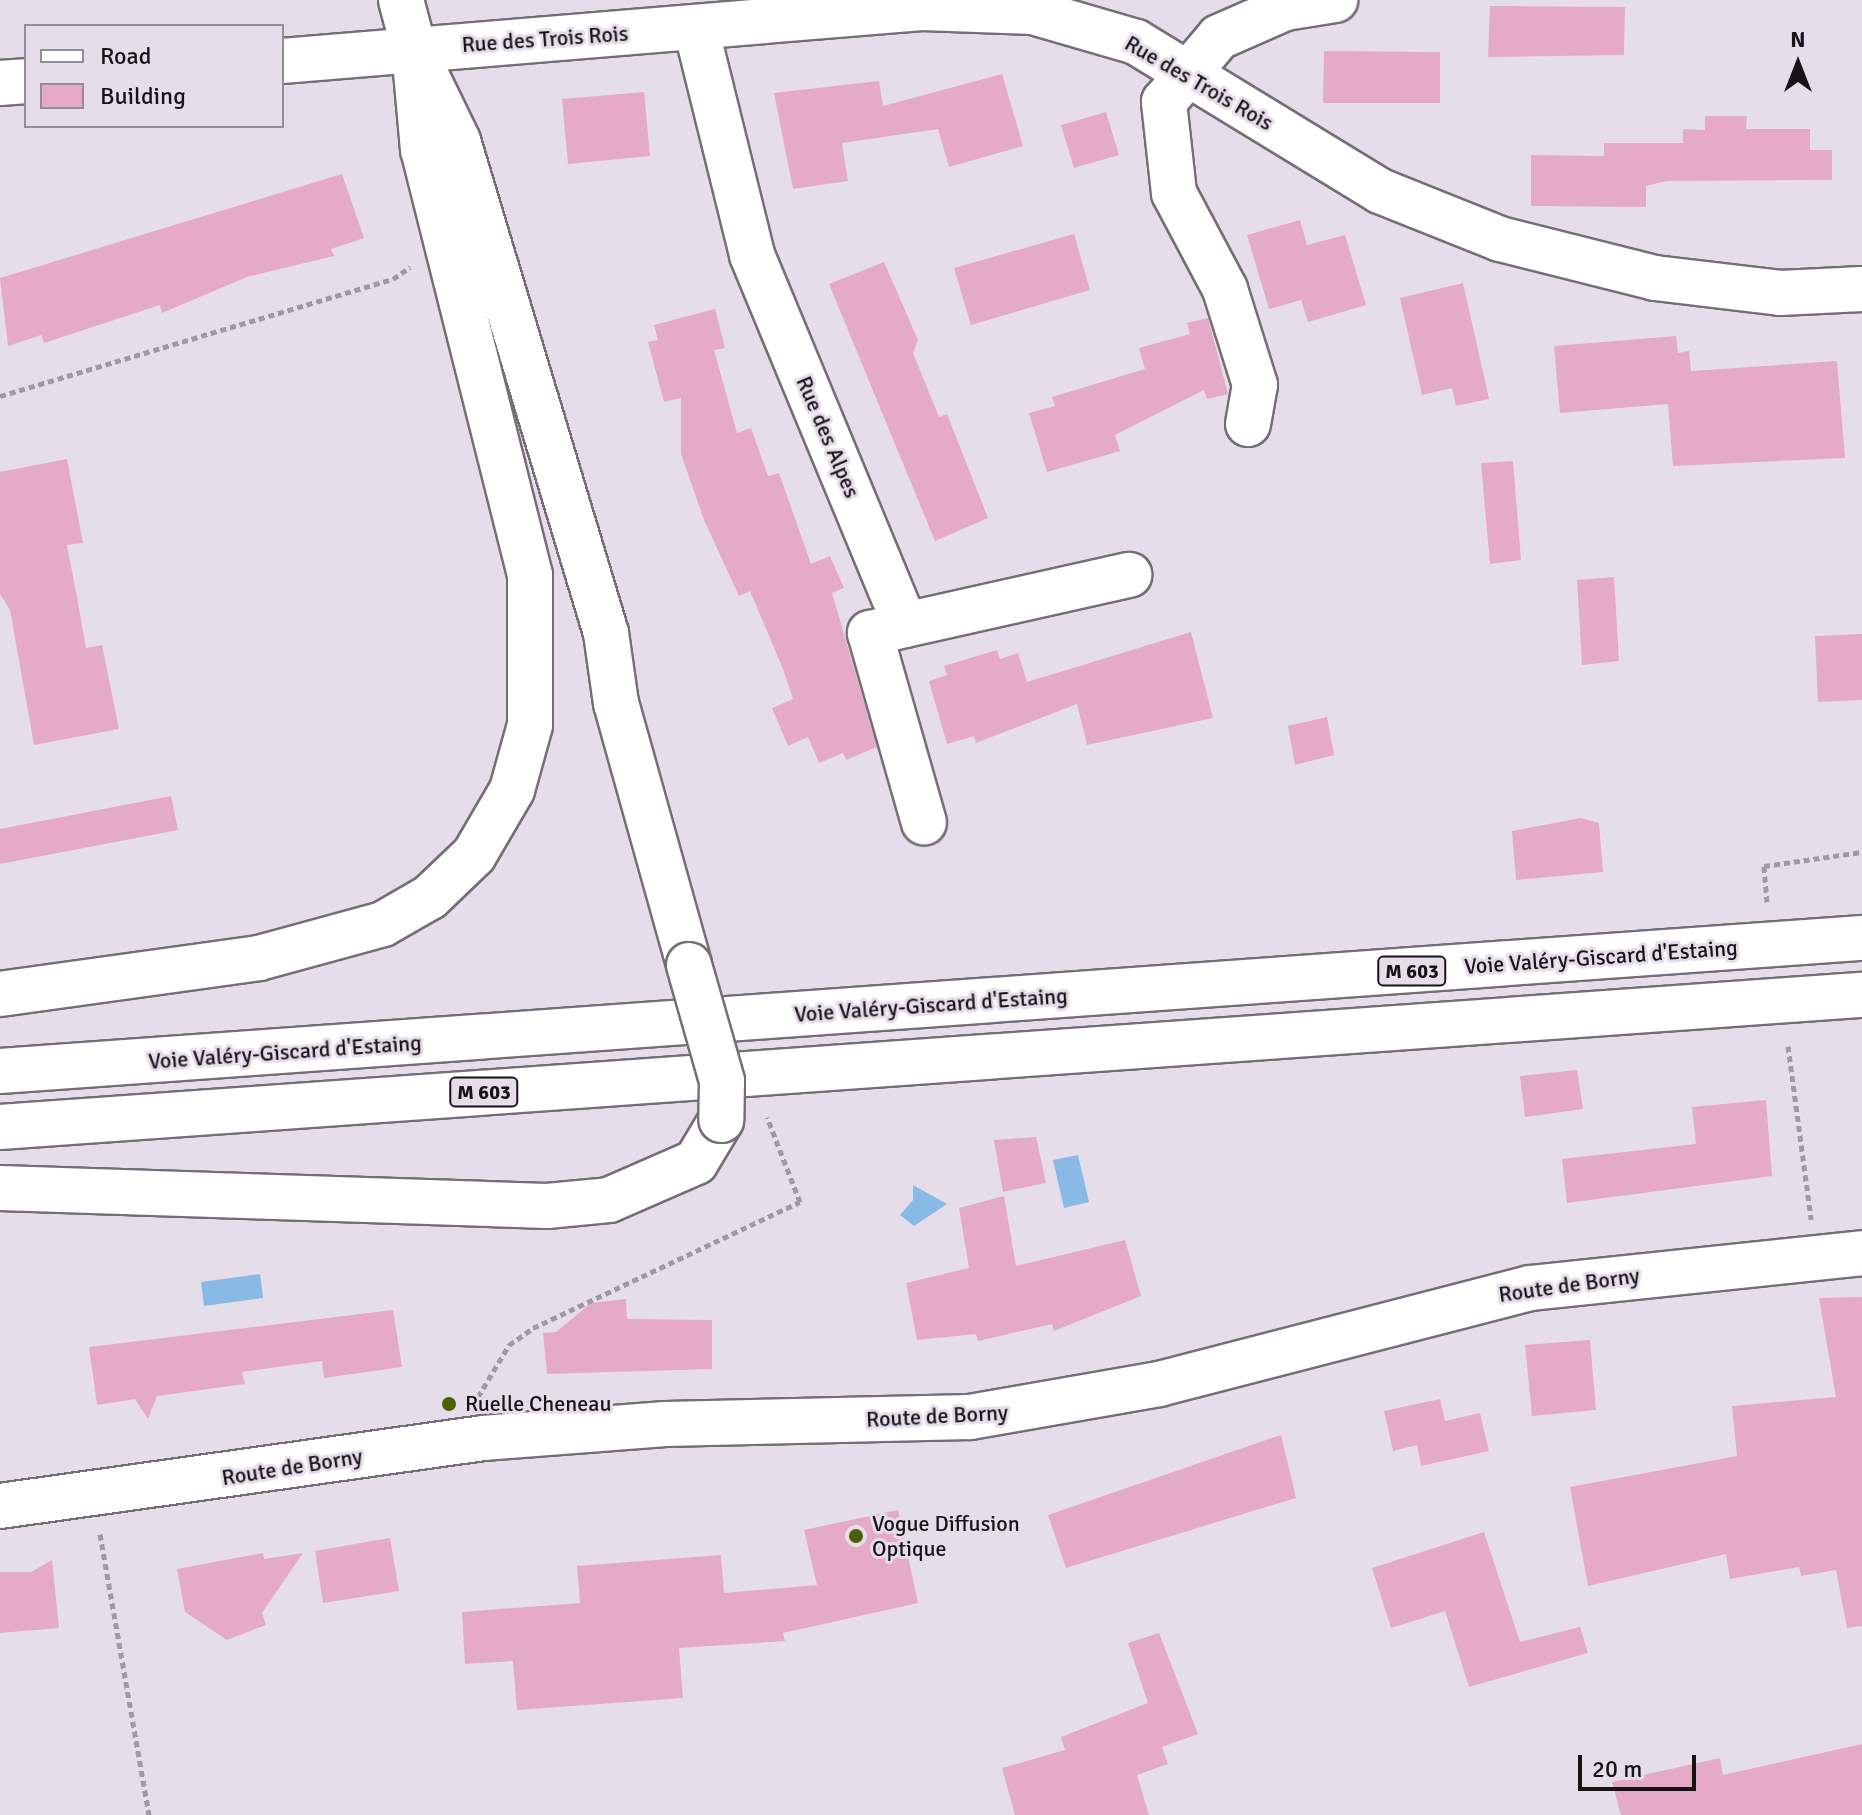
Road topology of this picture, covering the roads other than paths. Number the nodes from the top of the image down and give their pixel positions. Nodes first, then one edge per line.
1 (401, 0) edge
2 (1335, 0) edge
3 (645, 16) edge
4 (696, 28) junction
5 (414, 49) junction
6 (284, 61) edge
7 (1186, 72) junction
8 (24, 81) edge
9 (0, 83) edge
10 (1862, 289) edge
11 (1248, 424) dead end
12 (1129, 575) dead end
13 (905, 625) junction
14 (924, 822) dead end
15 (1862, 938) edge
16 (0, 994) edge
17 (1862, 995) edge
18 (0, 1071) edge
19 (0, 1127) edge
20 (0, 1188) edge
21 (1862, 1253) edge
22 (0, 1506) edge

1 - 5 main road
2 - 7 main road
3 - 4 main road, Rue des Trois Rois
3 - 5 main road, Rue des Trois Rois
4 - 7 main road, Rue des Trois Rois
4 - 13 main road, Rue des Alpes
5 - 6 main road, Rue des Trois Rois
5 - 16 main road
5 - 20 main road, bridge
7 - 10 main road, Rue des Trois Rois
7 - 11 main road
8 - 9 main road
12 - 13 main road
13 - 14 main road
15 - 18 main road, Voie Valéry-Giscard d'Estaing / M 603
17 - 19 main road, M 603
21 - 22 main road, Route de Borny

